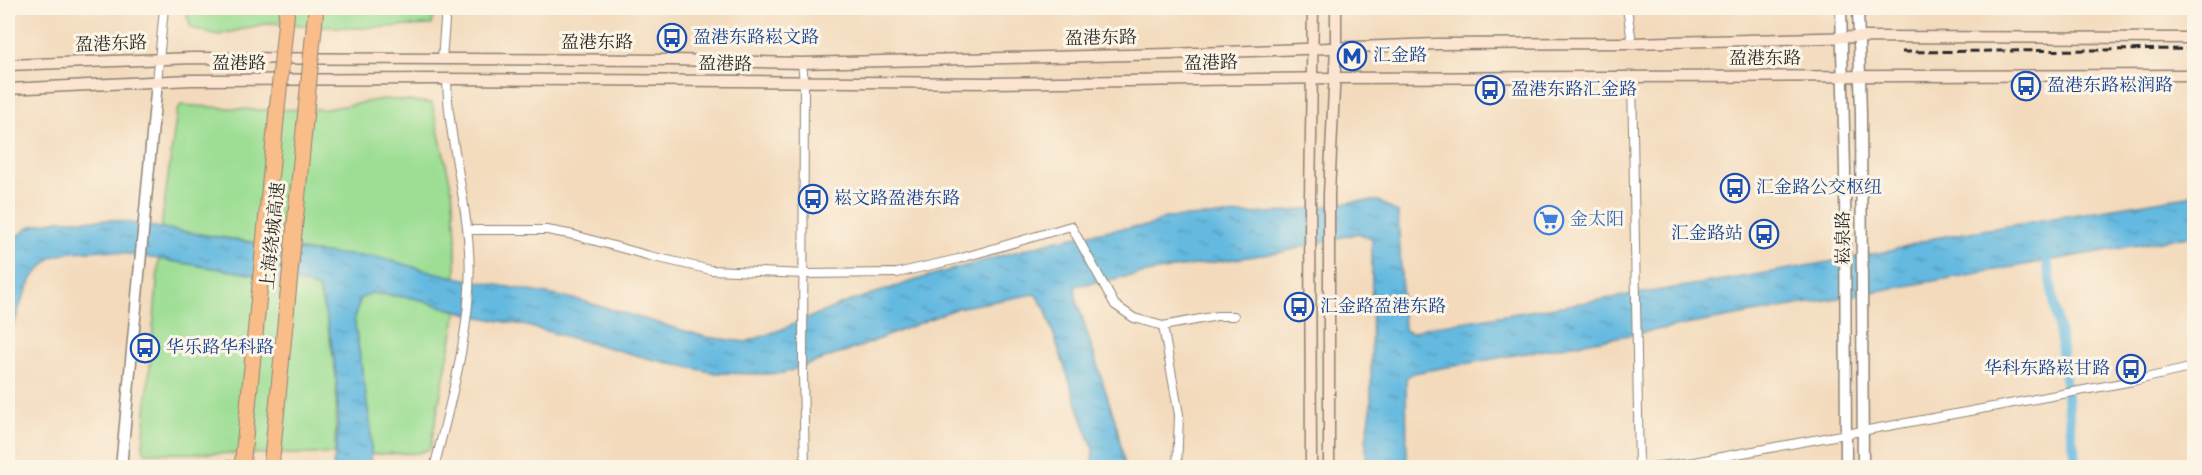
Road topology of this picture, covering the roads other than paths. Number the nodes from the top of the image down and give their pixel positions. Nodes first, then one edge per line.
1 (164, 8) edge
2 (287, 8) edge
3 (316, 8) edge
4 (446, 8) edge
5 (1313, 8) edge
6 (1336, 8) edge
7 (1627, 8) edge
8 (1841, 8) edge
9 (1858, 8) edge
10 (1842, 37) junction
11 (1859, 37) junction
12 (2194, 38) edge
13 (1632, 43) junction
14 (1336, 47) junction
15 (1314, 48) junction
16 (442, 59) junction
17 (159, 60) junction
18 (802, 63) junction
19 (8, 64) edge
20 (2194, 75) edge
21 (1632, 76) junction
22 (1843, 76) junction
23 (1860, 76) junction
24 (1335, 78) junction
25 (447, 79) junction
26 (1313, 79) junction
27 (157, 82) junction
28 (804, 82) junction
29 (8, 89) edge
30 (468, 230) junction
31 (803, 273) junction
32 (1234, 316) dead end
33 (1163, 326) junction
34 (2194, 367) edge
35 (1863, 431) junction
36 (1845, 435) junction
37 (121, 468) edge
38 (176, 468) edge
39 (242, 468) edge
40 (252, 468) edge
41 (271, 468) edge
42 (434, 468) edge
43 (805, 468) edge
44 (1177, 468) edge
45 (1311, 468) edge
46 (1329, 468) edge
47 (1640, 468) edge
48 (1846, 468) edge
49 (1863, 468) edge

1 - 17 street
2 - 39 highway, 上海绕城高速, bridge
3 - 41 highway, 上海绕城高速, bridge
4 - 16 street
5 - 15 main road
6 - 14 main road
7 - 13 street
8 - 10 street, 崧泉路
9 - 11 street, 崧泉路
10 - 11 main road, 盈港东路
10 - 13 main road, 盈港东路
10 - 22 street, 崧泉路
11 - 12 main road, 盈港东路
11 - 23 street, 崧泉路
13 - 14 main road, 盈港东路
14 - 15 main road, 盈港东路
14 - 24 main road
15 - 18 main road, 盈港东路
15 - 26 main road
16 - 17 main road, 盈港东路
16 - 18 main road, 盈港东路
17 - 19 main road, 盈港东路
17 - 27 street
18 - 28 street
20 - 23 main road, 盈港东路
21 - 22 main road, 盈港东路
21 - 24 main road, 盈港东路
21 - 47 street
22 - 23 main road, 盈港东路
22 - 36 street, 崧泉路
23 - 35 street, 崧泉路
24 - 26 main road, 盈港路
24 - 46 main road
25 - 27 main road, 盈港路
25 - 28 main road, 盈港路
25 - 30 street
26 - 28 main road, 盈港路
26 - 45 main road
27 - 29 main road, 盈港路
27 - 37 street
28 - 31 street
30 - 31 street
30 - 42 street
31 - 33 street
31 - 43 street
32 - 33 street
33 - 44 street
34 - 35 street
35 - 36 street
35 - 49 street, 崧泉路
36 - 47 street
36 - 48 street, 崧泉路
38 - 40 street

